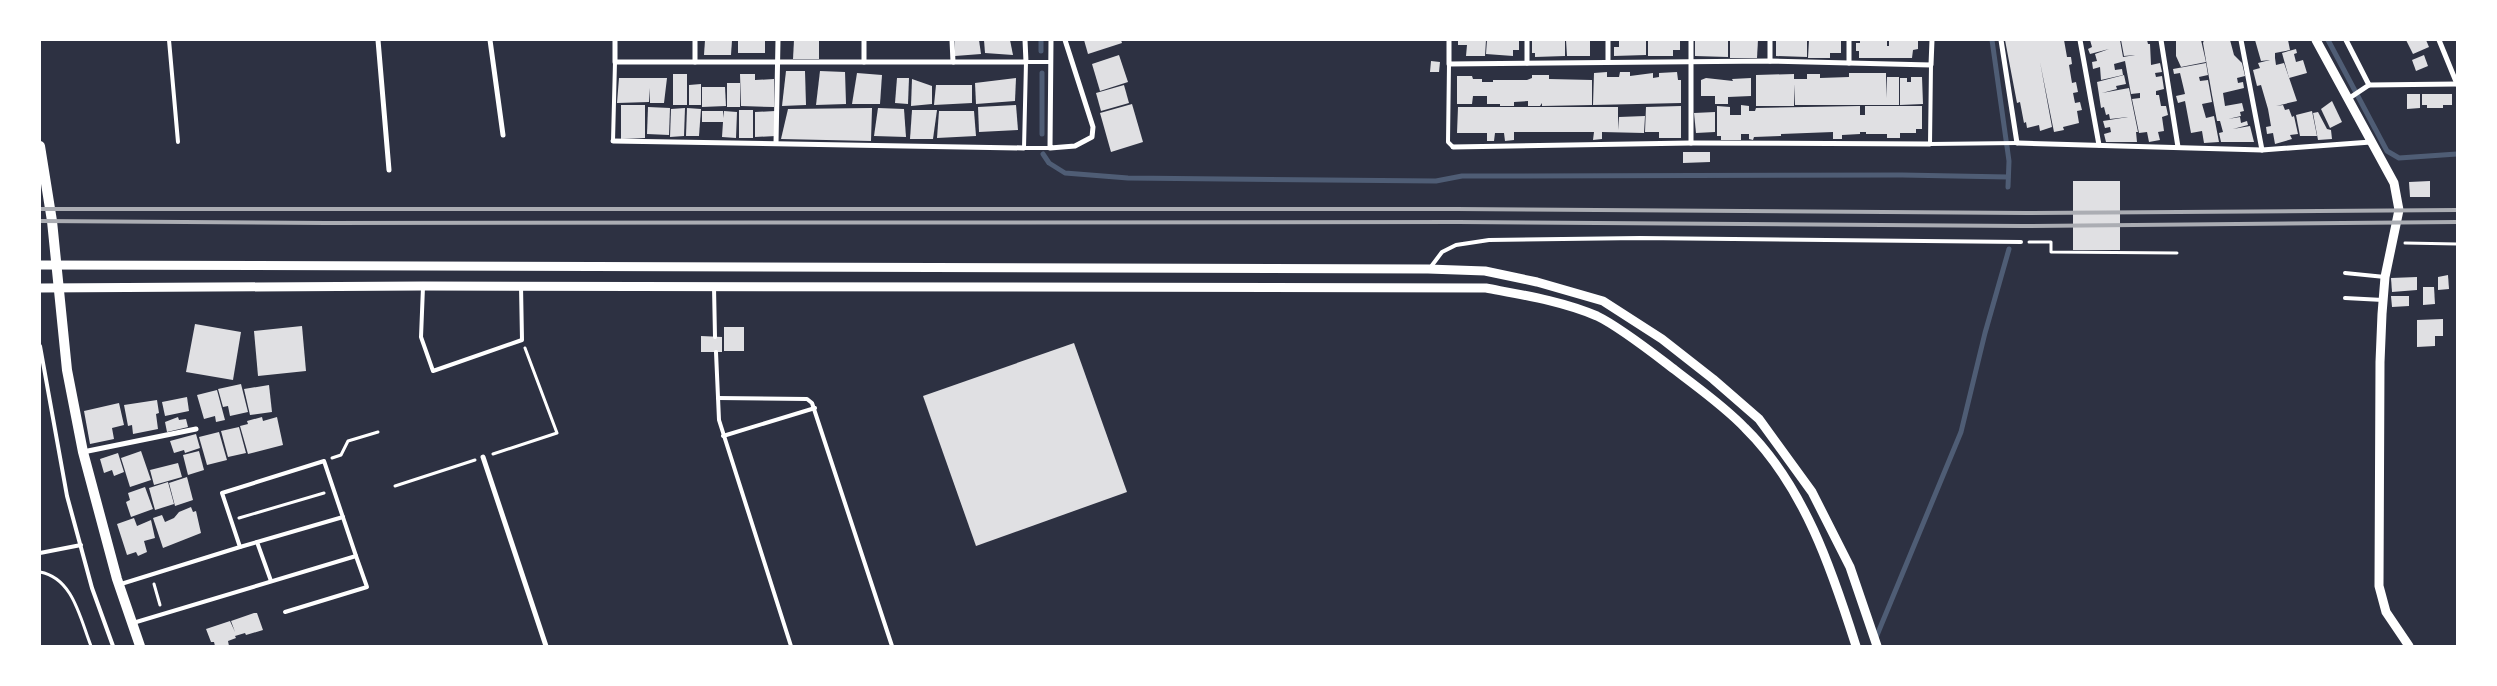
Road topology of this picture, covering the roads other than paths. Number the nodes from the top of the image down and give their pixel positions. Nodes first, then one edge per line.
1 (169, 40) edge
2 (378, 40) edge
3 (490, 40) edge
4 (615, 40) edge
5 (695, 40) edge
6 (778, 40) edge
7 (864, 40) edge
8 (952, 40) edge
9 (1025, 40) edge
10 (1051, 40) edge
11 (1065, 40) edge
12 (1449, 40) edge
13 (1527, 40) edge
14 (1608, 40) edge
15 (1691, 40) edge
16 (1770, 40) edge
17 (1849, 40) edge
18 (1932, 40) edge
19 (2001, 40) edge
20 (2080, 40) edge
21 (2161, 40) edge
22 (2241, 40) edge
23 (2316, 40) edge
24 (2346, 40) edge
25 (2439, 40) edge
26 (1691, 61) junction
27 (1770, 61) junction
28 (614, 62) junction
29 (695, 62) junction
30 (777, 62) junction
31 (864, 62) junction
32 (953, 62) junction
33 (1026, 62) junction
34 (1050, 62) junction
35 (1608, 62) junction
36 (1527, 63) junction
37 (1849, 63) junction
38 (1449, 64) junction
39 (1932, 65) junction
40 (2457, 84) edge
41 (2369, 85) junction
42 (2350, 98) junction
43 (502, 135) dead end
44 (612, 141) joint
45 (178, 142) dead end
46 (2371, 142) junction
47 (776, 143) junction
48 (1691, 143) junction
49 (2017, 143) junction
50 (1930, 144) junction
51 (2098, 145) junction
52 (40, 146) edge
53 (1453, 147) joint
54 (2178, 147) junction
55 (1025, 148) junction
56 (1050, 148) junction
57 (2262, 150) junction
58 (389, 170) dead end
59 (42, 174) edge
60 (2021, 242) road end
61 (57, 264) junction
62 (40, 265) edge
63 (1428, 269) junction
64 (1127, 270) junction
65 (2345, 273) dead end
66 (2385, 277) junction
67 (423, 286) junction
68 (521, 286) junction
69 (714, 287) junction
70 (40, 288) edge
71 (59, 288) junction
72 (1128, 288) junction
73 (2345, 298) dead end
74 (2383, 300) junction
75 (715, 337) dead end
76 (40, 346) edge
77 (716, 352) dead end
78 (718, 398) junction
79 (815, 408) junction
80 (196, 429) dead end
81 (723, 436) junction
82 (84, 452) junction
83 (483, 457) road end
84 (343, 517) junction
85 (257, 542) junction
86 (81, 546) junction
87 (240, 547) junction
88 (40, 553) edge
89 (356, 556) junction
90 (271, 581) junction
91 (119, 585) junction
92 (285, 612) dead end
93 (132, 623) junction
94 (113, 646) edge
95 (140, 646) edge
96 (546, 646) edge
97 (791, 646) edge
98 (892, 646) edge
99 (1856, 646) edge
100 (1877, 646) edge
101 (2409, 646) edge

1 - 45 lane
2 - 58 street
3 - 43 street
4 - 28 street
5 - 29 street
6 - 30 street
7 - 31 street
8 - 32 street
9 - 33 street
10 - 34 street
11 - 56 street
12 - 38 street
13 - 36 street
14 - 35 street
15 - 26 street
16 - 27 street
17 - 37 street
18 - 39 street
19 - 49 street
20 - 51 street
21 - 54 street
22 - 57 street
23 - 42 street
24 - 41 street
25 - 40 street
26 - 27 street
26 - 35 street
26 - 48 street
27 - 37 street
28 - 29 street
28 - 44 lane
29 - 30 street
30 - 31 street
30 - 47 street
31 - 32 street
32 - 33 street
33 - 34 lane
33 - 55 lane
34 - 56 street
35 - 36 street
36 - 38 street
37 - 39 street
38 - 53 lane
39 - 50 lane
40 - 41 street
41 - 42 street
42 - 46 street
44 - 47 street
46 - 57 street
46 - 66 street
47 - 55 street
48 - 50 street
48 - 53 street
49 - 50 lane
49 - 51 street
51 - 54 street
52 - 59 main road
54 - 57 street
55 - 56 lane
59 - 61 main road
60 - 63 lane
61 - 62 street
61 - 64 street
61 - 71 main road
63 - 64 street
63 - 100 street
64 - 72 street
65 - 66 lane
66 - 74 street
67 - 68 street
67 - 68 lane
67 - 71 street
68 - 69 street
69 - 72 street
69 - 75 lane
70 - 71 street
71 - 82 main road
72 - 99 street
73 - 74 lane
74 - 101 street
76 - 86 lane
77 - 78 lane
78 - 79 lane
78 - 81 lane
79 - 81 lane
79 - 98 lane
80 - 82 street
81 - 97 lane
82 - 91 main road
83 - 96 street
84 - 85 lane
84 - 87 lane
84 - 89 lane
85 - 87 lane
85 - 90 lane
86 - 88 lane
86 - 94 lane
87 - 91 lane
89 - 90 lane
89 - 92 lane
90 - 93 lane
91 - 93 main road
93 - 95 main road

